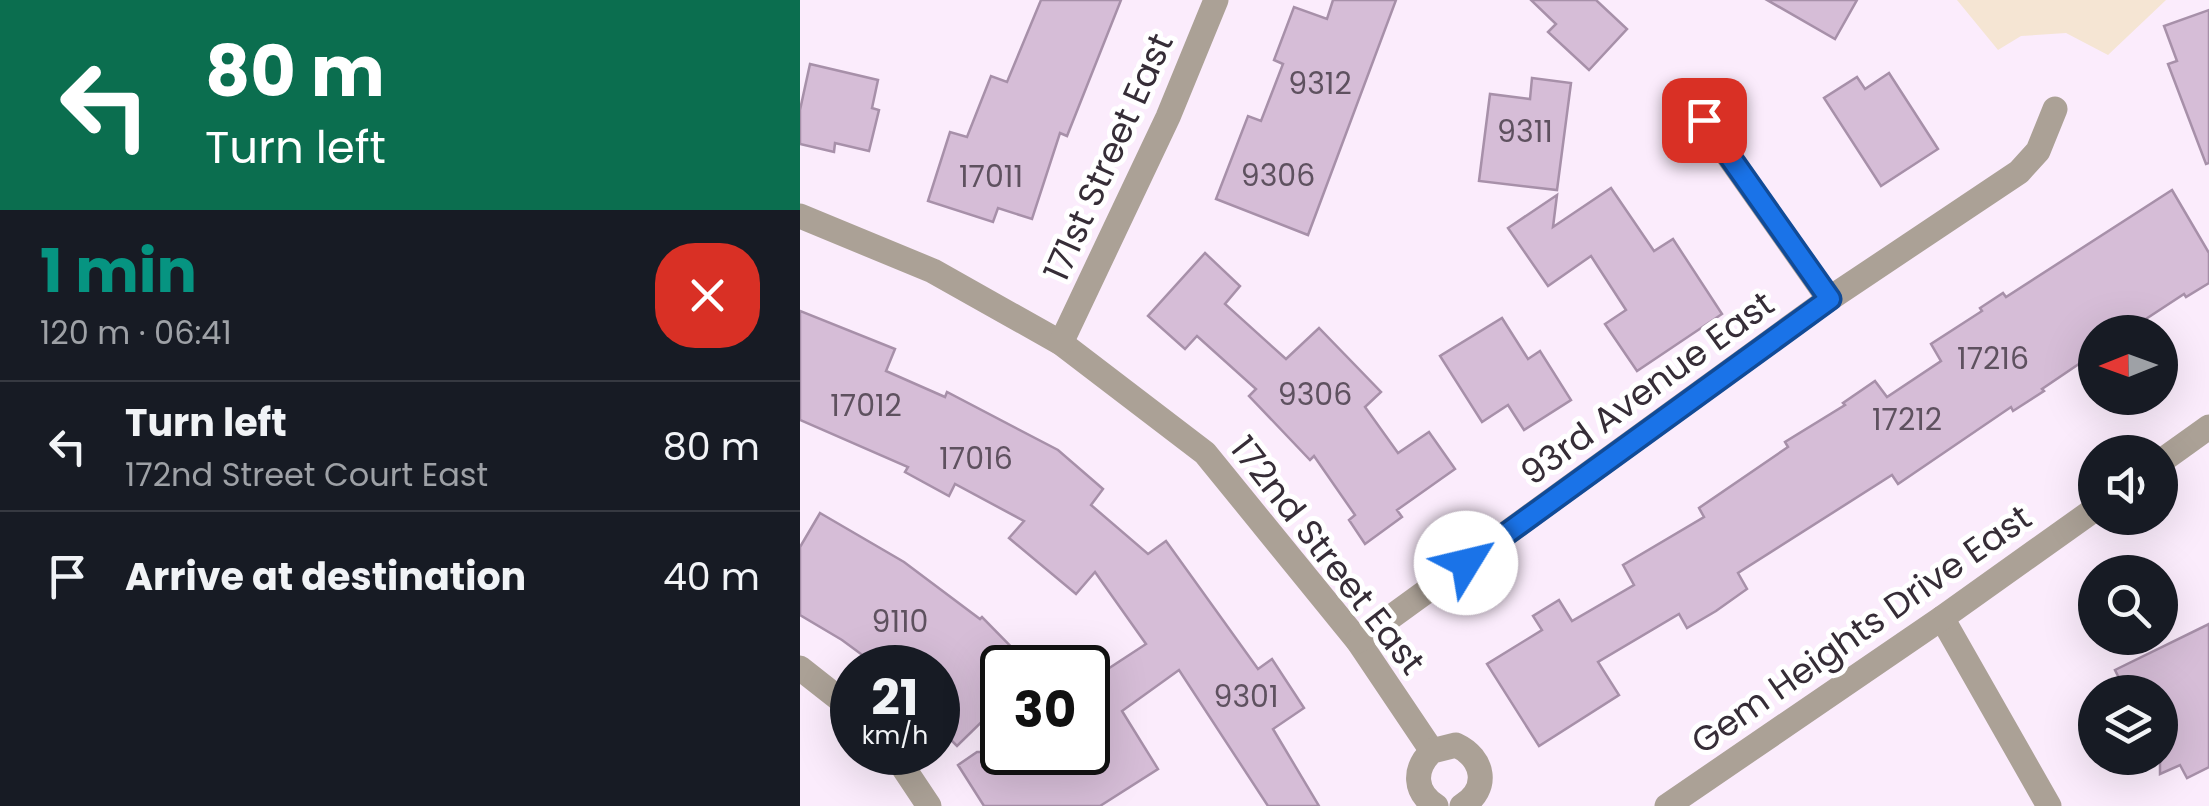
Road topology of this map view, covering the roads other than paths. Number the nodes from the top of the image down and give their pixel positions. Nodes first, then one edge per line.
1 (1216, 0) edge
2 (2055, 109) dead end
3 (1704, 120) dead end
4 (800, 216) edge
5 (1830, 299) junction
6 (1061, 343) junction
7 (2209, 427) edge
8 (2178, 449) edge
9 (2078, 520) edge
10 (1942, 618) junction
11 (1358, 641) junction
12 (800, 668) edge
13 (830, 692) edge
14 (1432, 750) junction
15 (909, 775) edge
16 (1466, 805) edge
17 (930, 806) edge
18 (1436, 806) edge
19 (1668, 806) edge
20 (2050, 806) edge

1 - 6 street, 171st Street East
2 - 5 street, 93rd Avenue East
3 - 5 street
4 - 6 street
5 - 11 street, 93rd Avenue East
6 - 11 street, 172nd Street East
7 - 8 street
9 - 10 street, Gem Heights Drive East
10 - 19 street, Gem Heights Drive East
10 - 20 street
11 - 14 street, 172nd Street East
12 - 13 street
14 - 16 street
14 - 18 street
15 - 17 street

